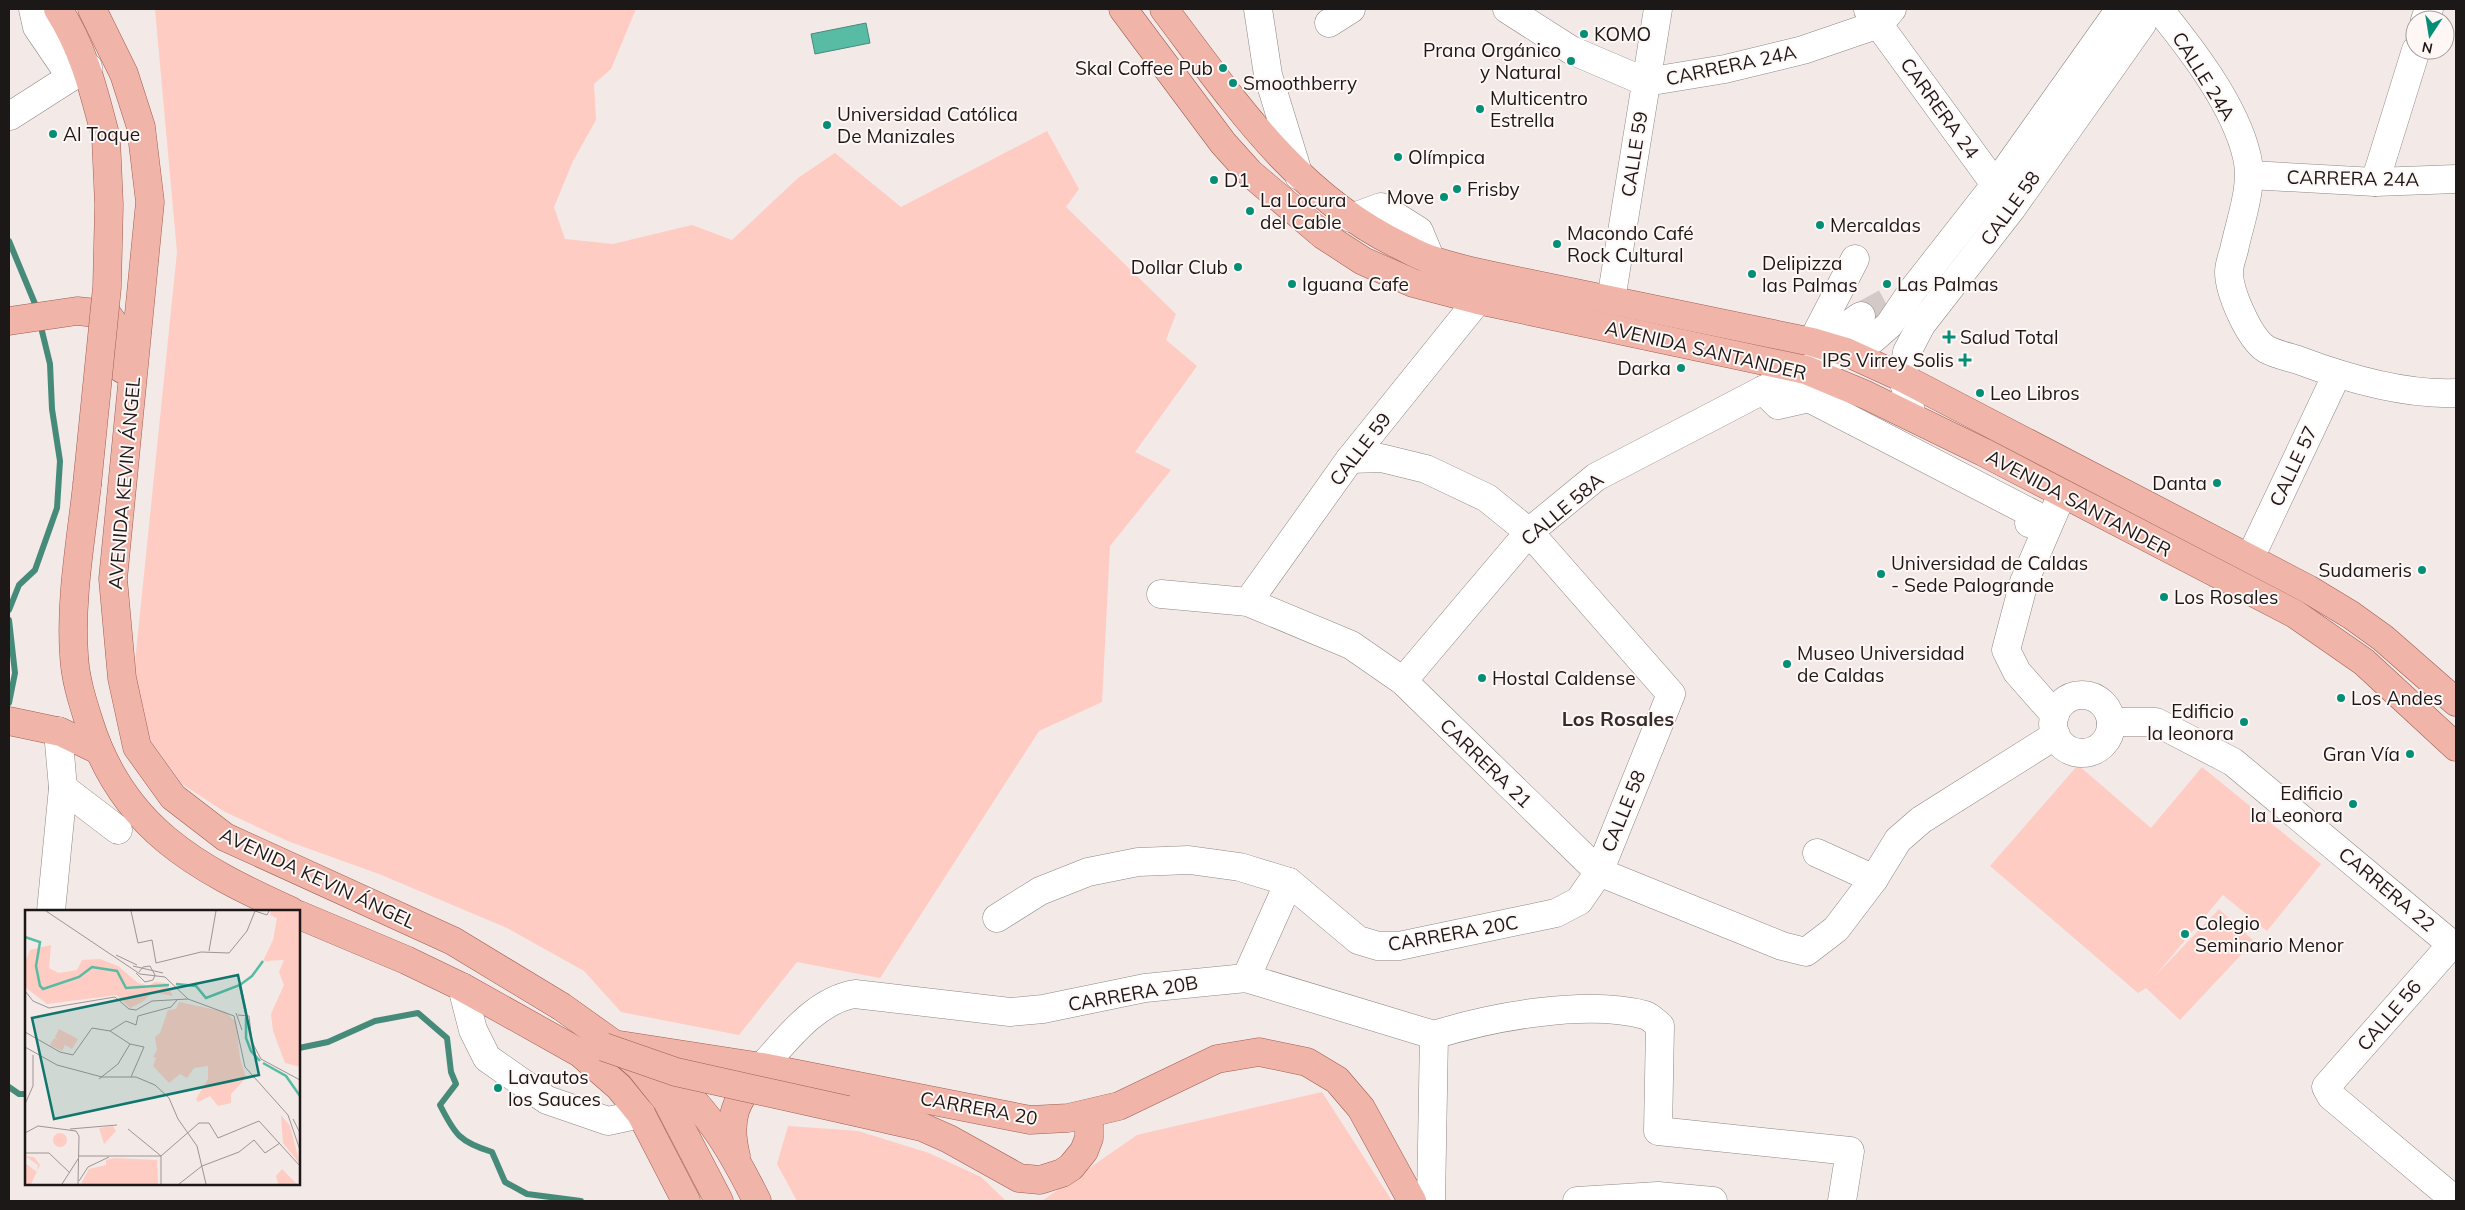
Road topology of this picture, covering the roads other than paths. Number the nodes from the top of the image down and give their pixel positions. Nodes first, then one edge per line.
1 (33, 9) edge
2 (58, 9) edge
3 (92, 9) edge
4 (1123, 9) edge
5 (1164, 9) edge
6 (1258, 9) edge
7 (1508, 9) edge
8 (1658, 9) edge
9 (2120, 9) edge
10 (2146, 9) edge
11 (2159, 9) edge
12 (1879, 14) edge
13 (2413, 60) edge
14 (79, 72) junction
15 (1646, 82) junction
16 (10, 116) dead end
17 (2250, 175) junction
18 (1299, 176) junction
19 (2456, 179) edge
20 (2375, 182) junction
21 (1995, 185) junction
22 (2012, 208) junction
23 (1854, 259) dead end
24 (143, 267) junction
25 (1478, 300) junction
26 (1611, 300) junction
27 (107, 314) junction
28 (1861, 316) tunnel mouth
29 (11, 321) edge
30 (1826, 346) junction
31 (1806, 370) junction
32 (2337, 374) junction
33 (1903, 378) junction
34 (1763, 390) junction
35 (2456, 393) edge
36 (1912, 416) junction
37 (125, 455) junction
38 (1350, 459) junction
39 (2062, 494) junction
40 (2046, 530) junction
41 (1529, 532) junction
42 (2250, 558) junction
43 (1161, 594) dead end
44 (1248, 602) junction
45 (1403, 681) junction
46 (82, 698) junction
47 (2456, 702) edge
48 (9, 721) edge
49 (2111, 722) junction
50 (2055, 725) junction
51 (56, 731) junction
52 (2456, 747) edge
53 (98, 750) junction
54 (63, 788) junction
55 (118, 830) dead end
56 (1817, 853) dead end
57 (1598, 872) junction
58 (1874, 879) junction
59 (1289, 882) junction
60 (51, 910) edge
61 (291, 910) edge
62 (300, 913) edge
63 (1556, 913) joint
64 (300, 914) edge
65 (996, 918) dead end
66 (2454, 946) edge
67 (1246, 978) junction
68 (462, 987) junction
69 (1434, 1035) junction
70 (612, 1047) junction
71 (762, 1067) junction
72 (641, 1114) junction
73 (1089, 1114) junction
74 (1030, 1120) junction
75 (738, 1162) junction
76 (1071, 1167) junction
77 (713, 1191) edge
78 (684, 1197) edge
79 (757, 1201) edge
80 (1412, 1201) edge
81 (1431, 1201) edge
82 (1577, 1201) edge
83 (1713, 1201) edge
84 (1842, 1201) edge
85 (2456, 1201) edge

1 - 14 street
2 - 14 main road, AVENIDA KEVIN ÁNGEL
3 - 24 main road, AVENIDA KEVIN ÁNGEL
4 - 25 main road, AVENIDA SANTANDER
5 - 18 main road, AVENIDA SANTANDER
6 - 18 street
7 - 15 street, CARRERA 24A
8 - 15 street, CALLE 59
9 - 21 street, CALLE 58
10 - 22 street, CALLE 58
11 - 17 street, CALLE 24A
12 - 15 street, CARRERA 24A
12 - 21 street, CARRERA 24
13 - 20 street
14 - 16 street
14 - 46 main road, AVENIDA KEVIN ÁNGEL, bridge
15 - 26 street, CALLE 59
17 - 20 street, CARRERA 24A
17 - 32 street
18 - 26 main road, AVENIDA SANTANDER
19 - 20 street, CARRERA 24A
21 - 22 street, CARRERA 24
21 - 30 street, CALLE 58
22 - 33 street, CALLE 58
23 - 30 street
24 - 27 main road
24 - 37 main road, AVENIDA KEVIN ÁNGEL
25 - 31 main road, AVENIDA SANTANDER
25 - 38 street, CALLE 59
26 - 30 main road, AVENIDA SANTANDER
27 - 29 main road
27 - 37 main road
28 - 30 street
30 - 31 street, CALLE 58A
30 - 33 main road, AVENIDA SANTANDER
31 - 34 street, CALLE 58A
31 - 36 main road, AVENIDA SANTANDER
32 - 35 street
32 - 42 street, CALLE 57
33 - 36 street, CALLE 58
33 - 42 main road, AVENIDA SANTANDER
34 - 40 street
34 - 41 street, CALLE 58A
36 - 39 main road, AVENIDA SANTANDER
37 - 70 main road, AVENIDA KEVIN ÁNGEL
38 - 41 street
38 - 44 street, CALLE 59
39 - 40 street
39 - 52 main road, AVENIDA SANTANDER
40 - 50 street
41 - 45 street, CALLE 58A
41 - 57 street, CALLE 58
42 - 47 main road, AVENIDA SANTANDER
43 - 44 street, CARRERA 21
44 - 45 street, CARRERA 21
45 - 57 street, CARRERA 21
46 - 51 main road
46 - 53 main road, AVENIDA KEVIN ÁNGEL
48 - 51 main road
49 - 50 street
49 - 50 street
49 - 66 street, CARRERA 22
50 - 58 street
51 - 53 main road
51 - 54 street
53 - 61 main road, AVENIDA KEVIN ÁNGEL
54 - 55 street
54 - 60 street
56 - 58 street
57 - 58 street, CARRERA 21
57 - 63 street, CALLE 58
59 - 63 street, CARRERA 20C
59 - 65 street, CARRERA 20C
59 - 67 street
62 - 70 main road
64 - 68 main road, AVENIDA KEVIN ÁNGEL
66 - 85 street, CALLE 56
67 - 69 street, CARRERA 20B
67 - 71 street, CARRERA 20B
68 - 72 main road, AVENIDA KEVIN ÁNGEL
68 - 72 street
69 - 81 street
69 - 84 street
70 - 71 main road, CARRERA 20
70 - 75 main road
70 - 76 main road, bridge
70 - 77 main road, AVENIDA KEVIN ÁNGEL
71 - 74 main road, CARRERA 20
71 - 75 main road
72 - 78 main road, AVENIDA KEVIN ÁNGEL
73 - 74 main road, CARRERA 20
73 - 76 main road
73 - 80 main road, CARRERA 20
74 - 76 main road
75 - 79 main road
82 - 83 street

